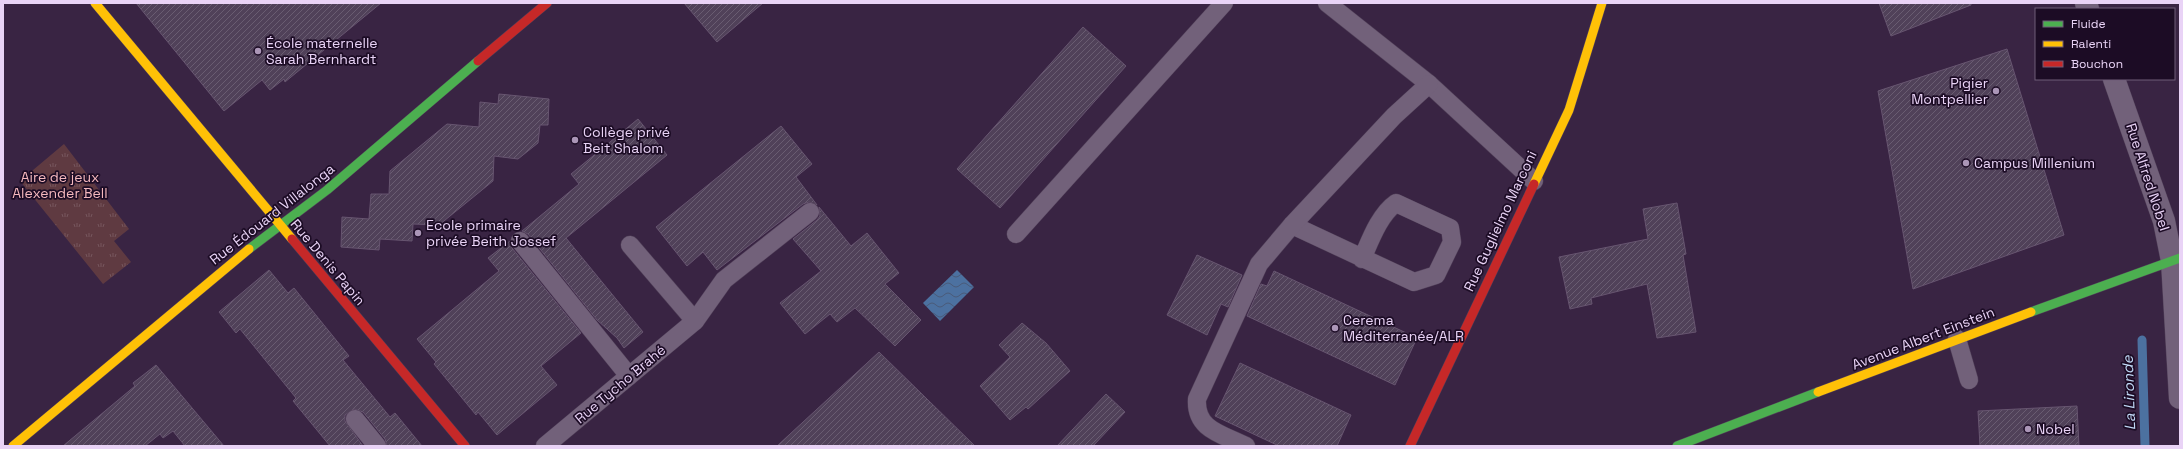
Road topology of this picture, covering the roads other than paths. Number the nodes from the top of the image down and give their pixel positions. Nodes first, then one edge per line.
1 (95, 3) edge
2 (547, 3) edge
3 (1224, 3) edge
4 (1327, 3) edge
5 (1602, 3) edge
6 (2114, 80) edge
7 (1429, 84) junction
8 (1534, 181) junction
9 (810, 212) dead end
10 (1292, 225) junction
11 (279, 226) junction
12 (1016, 234) dead end
13 (520, 241) dead end
14 (630, 245) dead end
15 (1362, 259) junction
16 (2176, 260) edge
17 (695, 321) junction
18 (1957, 340) junction
19 (629, 376) junction
20 (1969, 380) dead end
21 (2180, 398) edge
22 (355, 419) dead end
23 (13, 446) edge
24 (376, 446) edge
25 (465, 446) edge
26 (545, 446) edge
27 (1246, 446) edge
28 (1410, 446) edge
29 (1677, 446) edge

1 - 11 street, Rue Denis Papin
2 - 11 street, Rue Édouard Villalonga
3 - 12 lane
4 - 7 lane
5 - 8 street, Rue Guglielmo Marconi
6 - 16 street, Rue Alfred Nobel
7 - 8 lane
7 - 10 lane
8 - 28 street, Rue Guglielmo Marconi
9 - 17 lane, Rue Tycho Brahé
10 - 15 lane
10 - 27 lane
11 - 23 street, Rue Édouard Villalonga
11 - 25 street, Rue Denis Papin
13 - 19 lane
14 - 17 lane
15 - 15 lane
16 - 18 street, Avenue Albert Einstein
16 - 21 street, Rue Alfred Nobel
17 - 19 lane, Rue Tycho Brahé
18 - 20 lane
18 - 29 street, Avenue Albert Einstein
19 - 26 lane, Rue Tycho Brahé
22 - 24 lane

